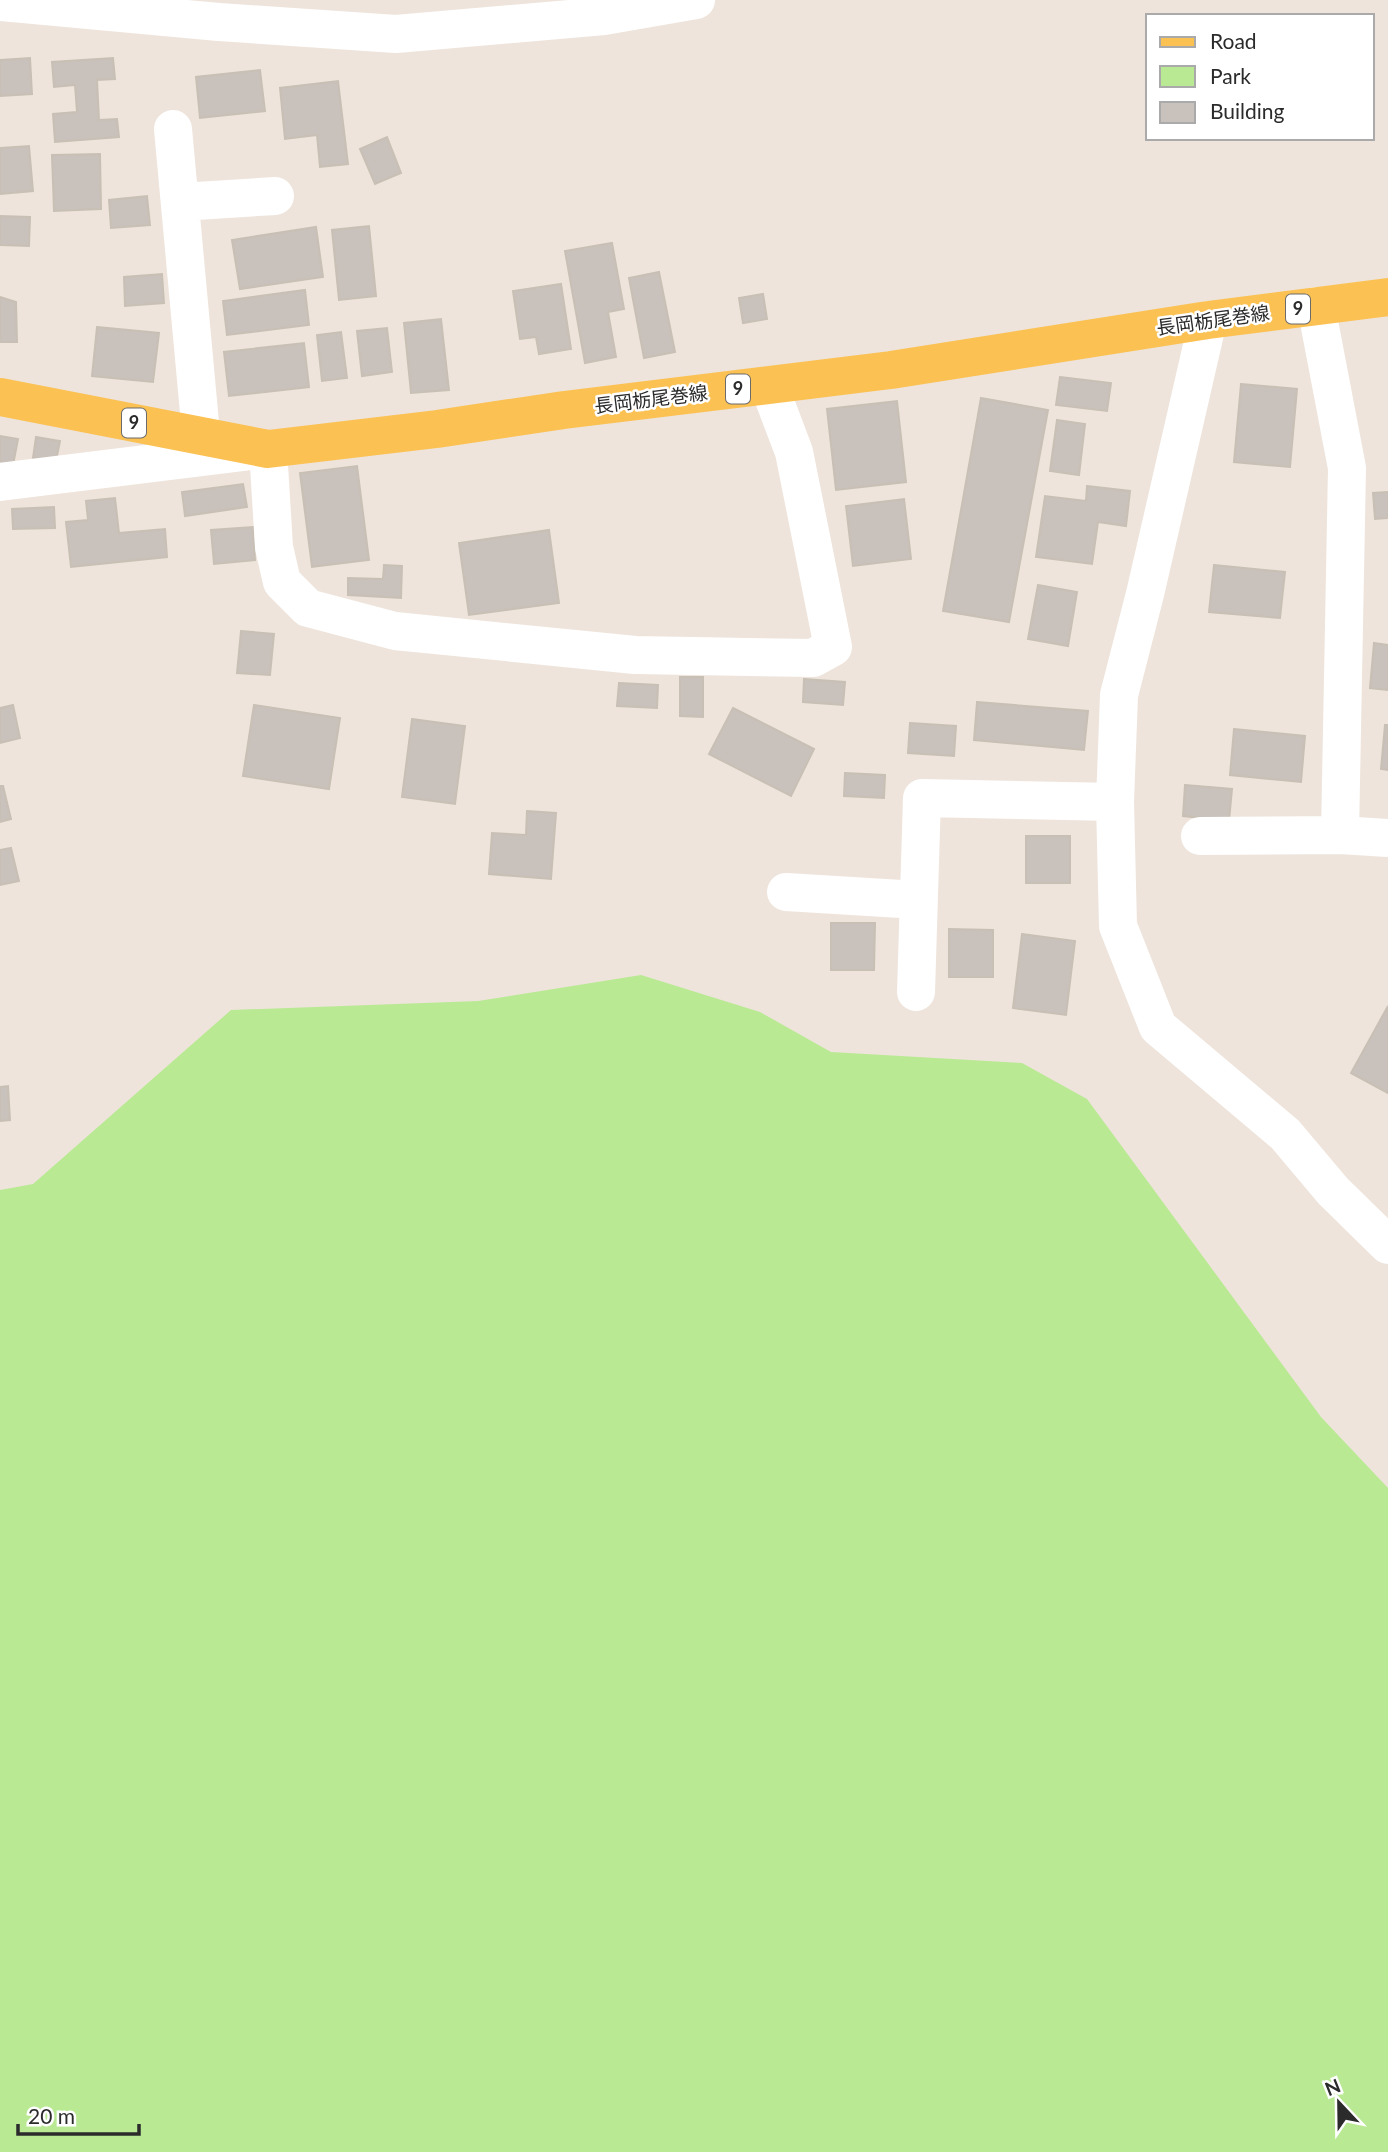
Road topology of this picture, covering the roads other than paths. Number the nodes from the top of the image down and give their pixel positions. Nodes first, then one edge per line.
1 (696, 0) edge
2 (0, 2) edge
3 (173, 129) dead end
4 (275, 196) dead end
5 (180, 202) junction
6 (1388, 297) edge
7 (1316, 306) junction
8 (1208, 320) junction
9 (768, 386) junction
10 (0, 397) edge
11 (201, 434) junction
12 (268, 449) junction
13 (0, 482) edge
14 (1115, 803) junction
15 (1339, 835) junction
16 (1200, 836) dead end
17 (1388, 838) edge
18 (786, 891) dead end
19 (919, 900) junction
20 (916, 992) dead end
21 (1388, 1245) edge

1 - 2 street
3 - 5 street
4 - 5 street
5 - 11 street
6 - 7 main road, 長岡栃尾巻線 / 9
7 - 8 main road, 長岡栃尾巻線 / 9
7 - 15 street
8 - 9 main road, 長岡栃尾巻線 / 9
8 - 14 street
9 - 12 main road, 長岡栃尾巻線 / 9
9 - 12 street
10 - 11 main road, 長岡栃尾巻線 / 9
11 - 12 main road, 長岡栃尾巻線 / 9
12 - 13 street
14 - 19 street
14 - 21 street
15 - 16 street
15 - 17 street
18 - 19 street
19 - 20 street

